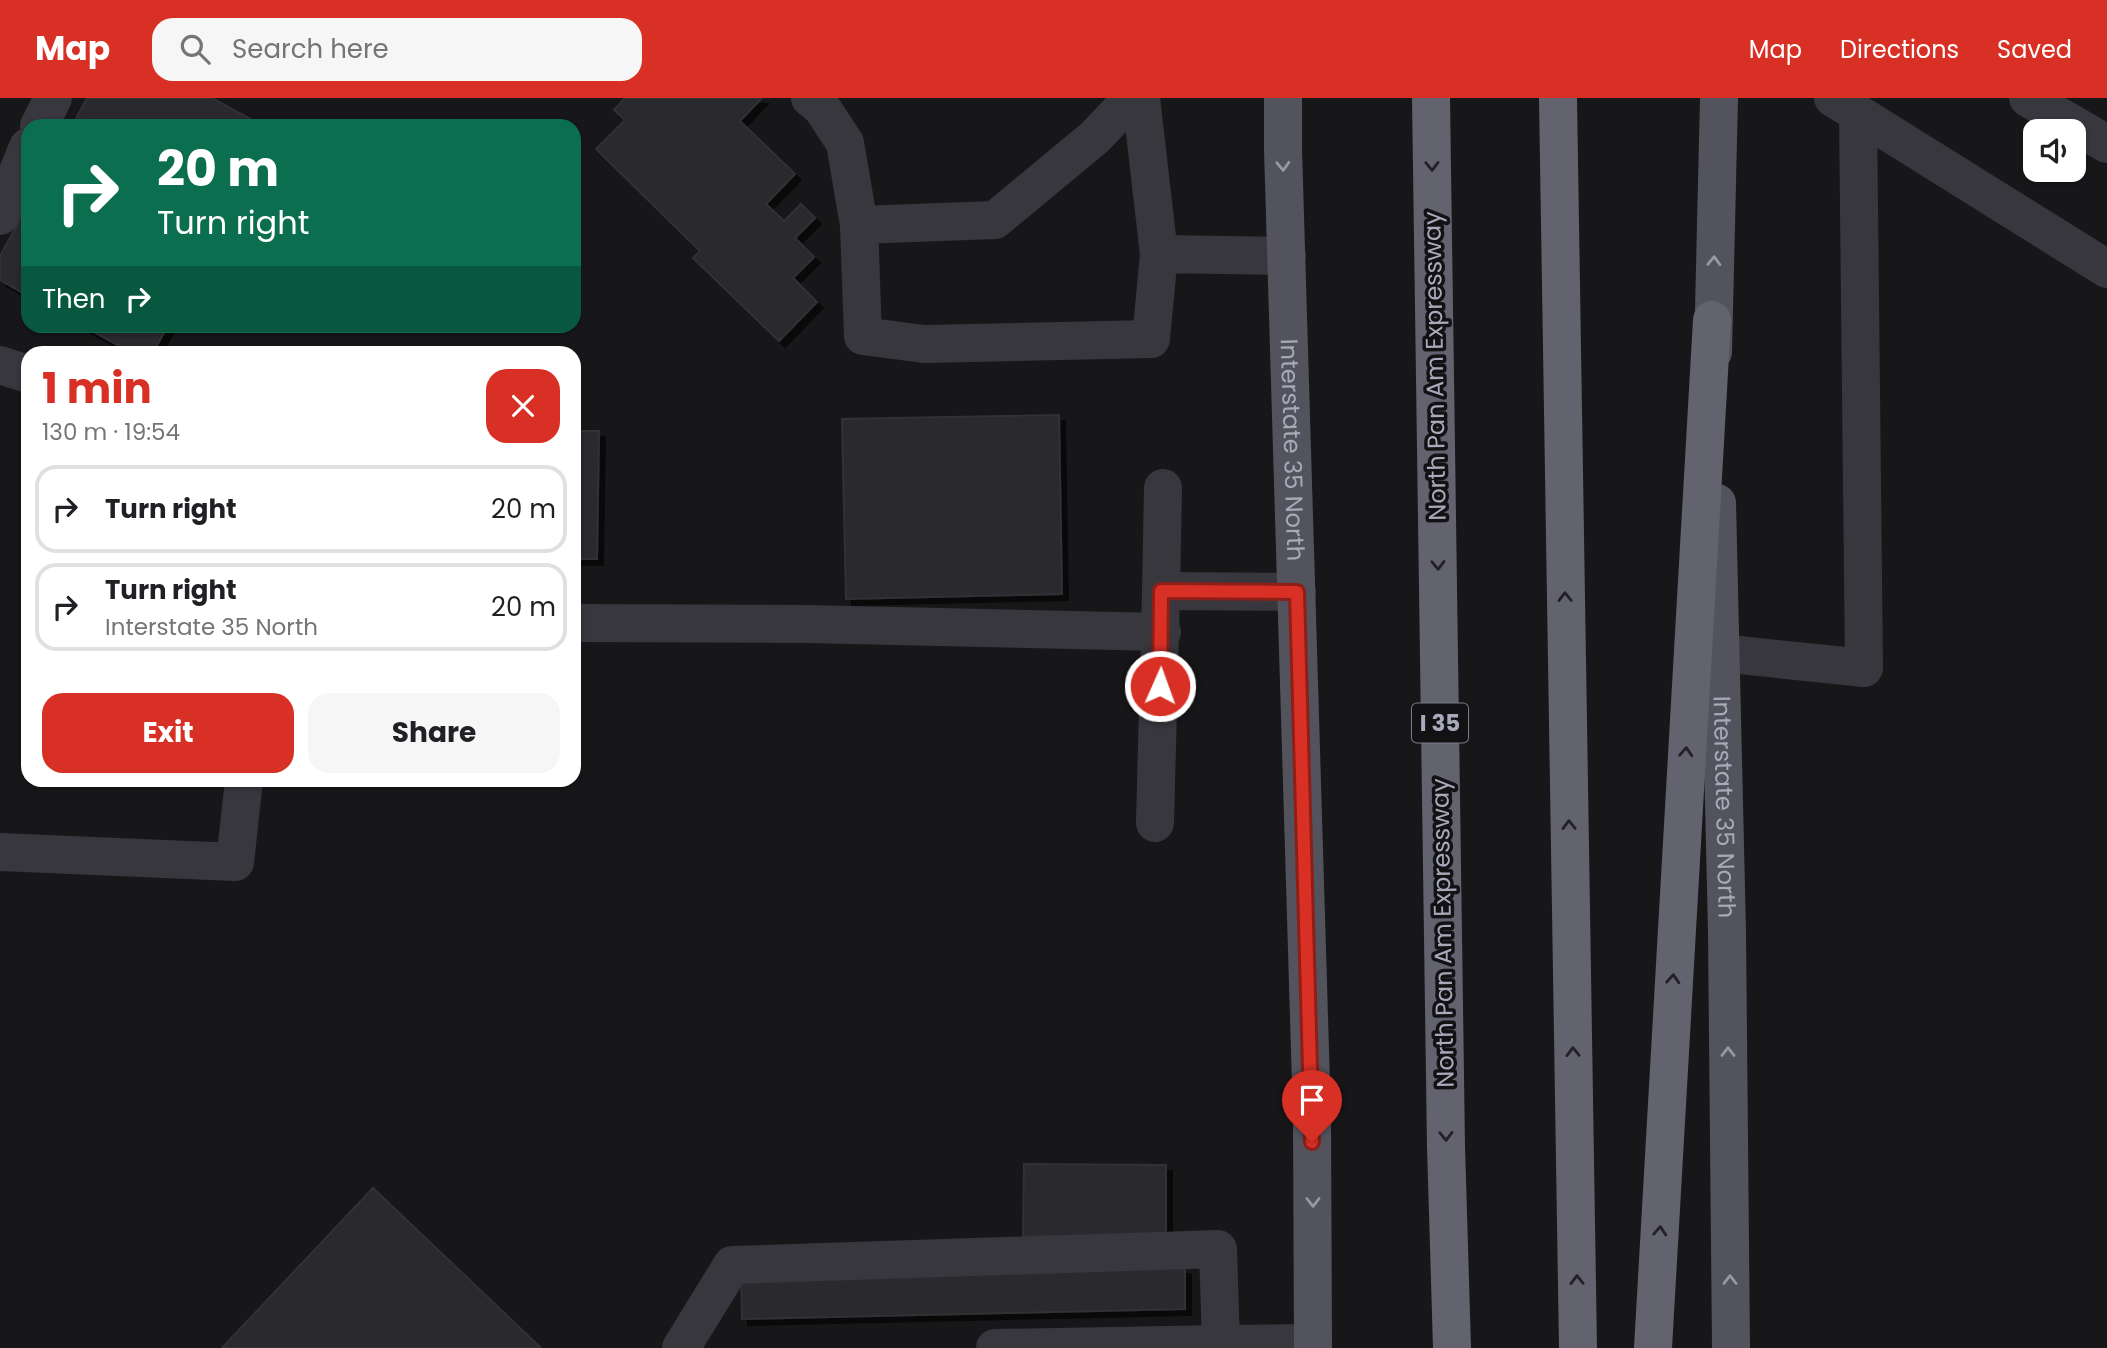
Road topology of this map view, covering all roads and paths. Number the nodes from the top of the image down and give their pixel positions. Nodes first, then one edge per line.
1 (53, 98) edge
2 (810, 98) edge
3 (1132, 98) edge
4 (1142, 98) edge
5 (1283, 98) edge
6 (1431, 98) edge
7 (1558, 98) edge
8 (1719, 98) edge
9 (2028, 98) edge
10 (1845, 106) edge
11 (42, 119) edge
12 (2107, 144) edge
13 (21, 164) edge
14 (0, 216) edge
15 (859, 225) junction
16 (1159, 254) junction
17 (1287, 256) junction
18 (2107, 270) edge
19 (1712, 320) junction
20 (0, 365) edge
21 (21, 372) edge
22 (1163, 488) dead end
23 (1161, 591) junction
24 (1297, 592) junction
25 (581, 622) edge
26 (1162, 632) junction
27 (1720, 653) junction
28 (243, 787) edge
29 (1155, 823) dead end
30 (0, 852) edge
31 (1313, 1345) edge
32 (1221, 1346) edge
33 (681, 1348) edge
34 (995, 1348) edge
35 (1452, 1348) edge
36 (1577, 1348) edge
37 (1653, 1348) edge
38 (1731, 1348) edge

1 - 11 lane
2 - 15 lane
3 - 15 lane
4 - 16 lane
5 -> 17 main road, Interstate 35 North
6 -> 35 highway, North Pan Am Expressway / I 35
36 -> 7 highway
19 -> 8 main road, Interstate 35 North
9 - 12 lane
10 - 18 lane
10 - 27 lane
13 - 14 lane
15 - 16 lane
16 - 17 lane
17 - 24 main road, Interstate 35 North
19 - 27 main road, Interstate 35 North
37 -> 19 highway
20 - 21 lane
22 - 23 lane
23 - 24 lane
23 - 26 lane
24 -> 31 main road, Interstate 35 North
25 - 26 lane
26 - 29 lane
38 -> 27 main road, Interstate 35 North
28 - 30 lane
31 - 32 lane
32 - 33 lane
32 - 34 lane

